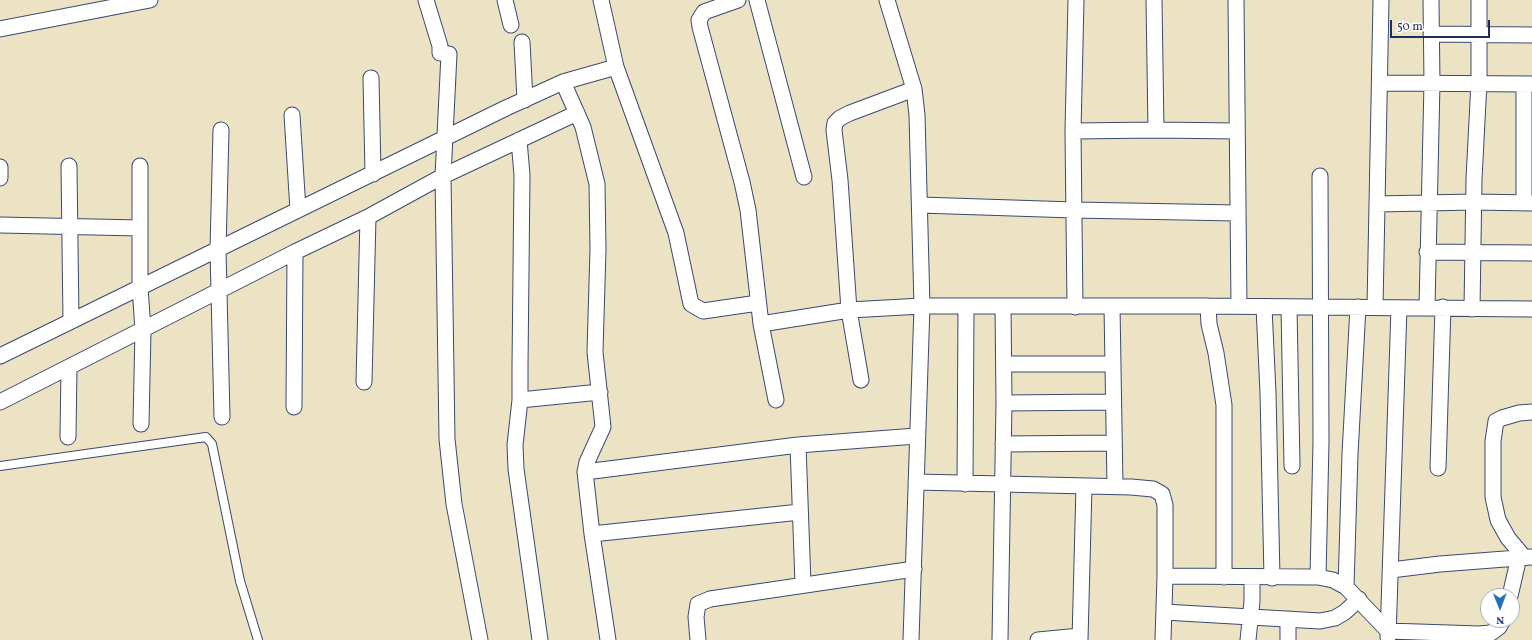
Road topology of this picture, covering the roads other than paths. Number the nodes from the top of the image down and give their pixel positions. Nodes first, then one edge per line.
1 (150, 0) edge
2 (426, 0) edge
3 (505, 0) edge
4 (601, 0) edge
5 (738, 0) edge
6 (757, 0) edge
7 (1076, 0) edge
8 (1154, 0) edge
9 (1236, 0) edge
10 (1380, 0) edge
11 (1431, 0) edge
12 (1479, 0) edge
13 (889, 1) edge
14 (511, 25) dead end
15 (0, 29) edge
16 (1431, 34) junction
17 (1479, 34) junction
18 (1532, 35) edge
19 (522, 42) dead end
20 (616, 67) junction
21 (371, 78) dead end
22 (563, 82) junction
23 (1479, 82) junction
24 (1380, 83) junction
25 (1432, 83) junction
26 (1528, 84) edge
27 (914, 89) junction
28 (525, 100) junction
29 (577, 113) junction
30 (292, 115) dead end
31 (221, 130) dead end
32 (1156, 130) junction
33 (1073, 131) junction
34 (1237, 132) junction
35 (444, 138) junction
36 (519, 140) junction
37 (69, 166) dead end
38 (140, 166) dead end
39 (0, 167) edge
40 (373, 174) junction
41 (443, 176) junction
42 (1320, 176) dead end
43 (804, 177) dead end
44 (0, 178) edge
45 (1474, 202) junction
46 (1428, 203) junction
47 (1528, 203) edge
48 (1377, 204) junction
49 (920, 205) junction
50 (298, 210) junction
51 (1074, 210) junction
52 (1236, 213) junction
53 (368, 217) junction
54 (0, 226) edge
55 (69, 226) junction
56 (140, 228) junction
57 (218, 250) junction
58 (295, 252) junction
59 (1427, 252) junction
60 (1473, 253) junction
61 (1532, 253) edge
62 (140, 287) junction
63 (219, 291) junction
64 (758, 303) junction
65 (922, 306) junction
66 (966, 306) junction
67 (1004, 306) junction
68 (1075, 306) junction
69 (1112, 306) junction
70 (1208, 306) junction
71 (1239, 306) junction
72 (1264, 306) junction
73 (1289, 306) junction
74 (1321, 307) junction
75 (1358, 307) junction
76 (1443, 307) junction
77 (1375, 308) junction
78 (1399, 308) junction
79 (1427, 308) junction
80 (1472, 309) junction
81 (1532, 309) edge
82 (849, 310) junction
83 (71, 321) junction
84 (761, 324) junction
85 (142, 330) junction
86 (0, 356) edge
87 (1004, 364) junction
88 (1113, 364) junction
89 (69, 368) junction
90 (861, 380) dead end
91 (364, 382) dead end
92 (600, 392) junction
93 (520, 400) junction
94 (776, 400) dead end
95 (0, 402) edge
96 (1113, 402) junction
97 (1004, 403) junction
98 (294, 407) dead end
99 (1532, 412) edge
100 (222, 417) dead end
101 (141, 424) dead end
102 (916, 436) junction
103 (68, 438) dead end
104 (1003, 444) junction
105 (1113, 444) junction
106 (798, 445) junction
107 (0, 466) edge
108 (1292, 466) dead end
109 (1438, 468) dead end
110 (585, 472) junction
111 (916, 482) junction
112 (965, 484) junction
113 (1002, 484) junction
114 (1084, 486) junction
115 (1114, 486) junction
116 (800, 512) junction
117 (592, 534) junction
118 (1525, 557) edge
119 (914, 569) junction
120 (1391, 570) junction
121 (1165, 576) junction
122 (1224, 577) junction
123 (1252, 577) junction
124 (1318, 577) junction
125 (1272, 578) junction
126 (803, 584) junction
127 (1346, 587) junction
128 (1513, 588) edge
129 (1359, 599) junction
130 (1164, 612) junction
131 (1251, 617) junction
132 (1288, 619) junction
133 (1498, 628) edge
134 (1388, 635) edge
135 (1080, 638) edge
136 (258, 640) edge
137 (480, 640) edge
138 (540, 640) edge
139 (608, 640) edge
140 (698, 640) edge
141 (911, 640) edge
142 (1000, 640) edge
143 (1038, 640) edge
144 (1163, 640) edge
145 (1248, 640) edge
146 (1288, 640) edge

1 - 15 street
2 - 35 street
3 - 14 street
4 - 20 street
5 - 64 street
6 - 43 street
7 - 33 street
8 - 32 street
9 - 34 street
10 - 24 street
11 - 16 street
12 - 17 street
13 - 27 street
16 - 17 street
16 - 25 street
17 - 18 street
17 - 23 street
19 - 28 street
20 - 22 street
20 - 64 street
21 - 40 street
22 - 28 street
22 - 29 street
23 - 25 street
23 - 26 street
23 - 45 street
24 - 25 street
24 - 48 street
25 - 46 street
26 - 47 street
27 - 49 street
27 - 82 street
28 - 35 street
29 - 36 street
29 - 92 street
30 - 50 street
31 - 57 street
32 - 33 street
32 - 34 street
33 - 51 street
34 - 52 street
35 - 40 street
35 - 41 street
36 - 41 street
36 - 93 street
37 - 55 street
38 - 56 street
39 - 44 street
40 - 50 street
41 - 53 street
41 - 137 street
42 - 74 street
45 - 46 street
45 - 47 street
45 - 60 street
46 - 48 street
46 - 59 street
48 - 77 street
49 - 51 street
49 - 65 street
50 - 57 street
51 - 52 street
51 - 68 street
52 - 71 street
53 - 58 street
53 - 91 street
54 - 55 street
55 - 56 street
55 - 83 street
56 - 62 street
57 - 62 street
57 - 63 street
58 - 63 street
58 - 98 street
59 - 60 street
59 - 79 street
60 - 61 street
60 - 80 street
62 - 83 street
62 - 85 street
63 - 85 street
63 - 100 street
64 - 84 street
65 - 66 street
65 - 82 street
65 - 102 street
66 - 67 street
66 - 112 street
67 - 68 street
67 - 87 street
68 - 69 street
69 - 70 street
69 - 88 street
70 - 71 street
70 - 122 street
71 - 72 street
72 - 73 street
72 - 125 street
73 - 74 street
73 - 108 street
74 - 75 street
74 - 124 street
75 - 77 street
75 - 127 street
76 - 79 street
76 - 80 street
76 - 109 street
77 - 78 street
78 - 79 street
78 - 120 street
80 - 81 street
82 - 84 street
82 - 90 street
83 - 86 street
84 - 94 street
85 - 89 street
85 - 101 street
87 - 88 street
87 - 97 street
88 - 96 street
89 - 95 street
89 - 103 street
92 - 93 street
92 - 110 street
93 - 138 street
96 - 97 street
96 - 105 street
97 - 104 street
99 - 118 street
102 - 106 street
102 - 111 street
104 - 105 street
104 - 113 street
105 - 115 street
106 - 110 street
106 - 116 street
107 - 136 lane
110 - 117 street
111 - 112 street
111 - 119 street
112 - 113 street
113 - 114 street
113 - 142 street
114 - 115 street
114 - 135 street
115 - 121 street
116 - 117 street
116 - 126 street
117 - 139 street
118 - 120 street
118 - 128 street
119 - 126 street
119 - 141 street
120 - 134 street
121 - 122 street
121 - 130 street
122 - 123 street
123 - 125 street
123 - 131 street
124 - 125 street
124 - 127 street
126 - 140 street
127 - 129 street
129 - 132 street
129 - 134 street
130 - 131 street
130 - 144 street
131 - 132 street
131 - 145 street
132 - 146 street
133 - 134 street
135 - 143 street

